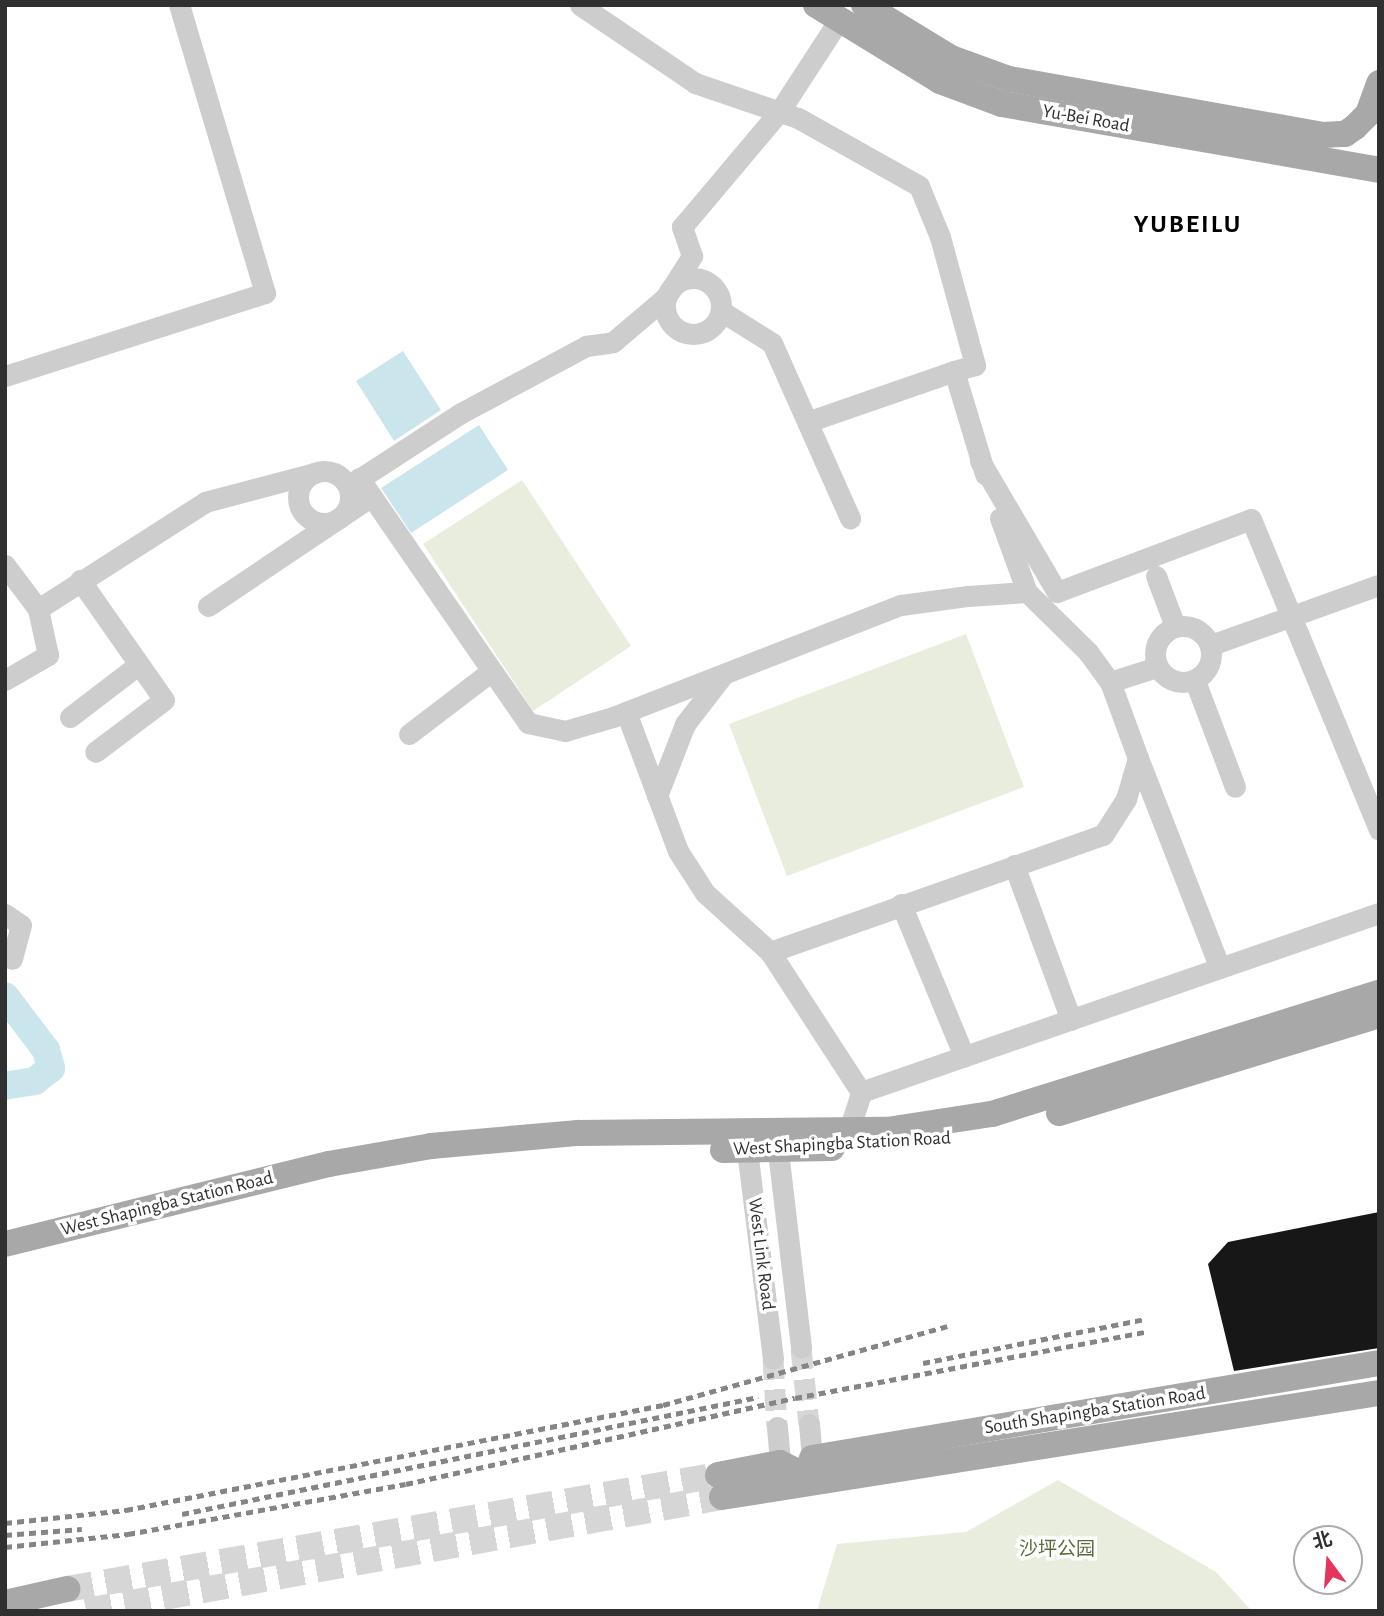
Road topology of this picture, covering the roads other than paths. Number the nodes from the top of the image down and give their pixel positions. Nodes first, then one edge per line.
1 (179, 5) edge
2 (580, 5) edge
3 (816, 5) edge
4 (864, 5) edge
5 (839, 20) junction
6 (1376, 93) edge
7 (779, 112) junction
8 (1379, 134) edge
9 (1379, 170) edge
10 (666, 297) junction
11 (720, 310) junction
12 (954, 371) junction
13 (5, 376) edge
14 (810, 421) junction
15 (980, 461) junction
16 (315, 473) junction
17 (354, 482) junction
18 (372, 496) junction
19 (341, 517) junction
20 (850, 517) dead end
21 (5, 565) edge
22 (1156, 576) dead end
23 (80, 580) junction
24 (1379, 585) edge
25 (1027, 592) junction
26 (208, 606) dead end
27 (38, 609) junction
28 (1293, 614) junction
29 (1175, 626) junction
30 (1211, 645) junction
31 (138, 665) junction
32 (1157, 667) junction
33 (490, 672) junction
34 (724, 674) junction
35 (5, 680) edge
36 (1195, 681) junction
37 (1110, 682) junction
38 (626, 712) junction
39 (70, 717) dead end
40 (408, 734) dead end
41 (95, 752) dead end
42 (1138, 758) junction
43 (1235, 787) dead end
44 (657, 796) junction
45 (1379, 830) edge
46 (1014, 865) junction
47 (901, 904) junction
48 (1379, 913) edge
49 (5, 914) edge
50 (770, 952) junction
51 (12, 959) dead end
52 (1220, 968) junction
53 (1377, 999) edge
54 (1071, 1020) junction
55 (964, 1056) junction
56 (861, 1092) junction
57 (849, 1130) junction
58 (747, 1150) junction
59 (778, 1151) junction
60 (329, 1164) junction
61 (5, 1244) edge
62 (801, 1348) tunnel mouth
63 (774, 1358) tunnel mouth
64 (1379, 1363) edge
65 (1379, 1395) edge
66 (809, 1423) tunnel mouth
67 (777, 1427) tunnel mouth
68 (798, 1472) junction
69 (720, 1486) tunnel mouth
70 (67, 1589) tunnel mouth
71 (5, 1603) edge

1 - 13 street
2 - 7 street
3 - 5 main road, Yu-Bei Road
4 - 6 main road, Yu-Bei Road
5 - 7 street
5 - 9 main road, Yu-Bei Road
6 - 8 main road
7 - 10 street
7 - 12 street
10 - 11 street
10 - 11 street
10 - 17 street
11 - 14 street
12 - 14 street
12 - 15 street
14 - 20 street
15 - 25 street
15 - 28 street
16 - 17 street
16 - 19 street
16 - 23 street
17 - 18 street
17 - 19 street
18 - 19 street
18 - 33 street
19 - 26 street
21 - 27 street
22 - 29 street
23 - 27 street
23 - 31 street
24 - 28 street
25 - 34 street
25 - 37 street
27 - 35 street
28 - 30 street
28 - 45 street
29 - 30 street
29 - 32 street
30 - 36 street
31 - 39 street
31 - 41 street
32 - 36 street
32 - 37 street
33 - 38 street
33 - 40 street
34 - 38 street
34 - 44 street
36 - 43 street
37 - 42 street
38 - 44 street
42 - 46 street
42 - 52 street
44 - 50 street
46 - 47 street
46 - 54 street
47 - 50 street
47 - 55 street
48 - 52 street
49 - 51 street
50 - 56 street
52 - 54 street
53 - 57 main road, West Shapingba Station Road
53 - 59 main road, West Shapingba Station Road
54 - 55 street
55 - 56 street
56 - 57 street
57 - 60 main road, West Shapingba Station Road
58 - 59 main road, West Shapingba Station Road
58 - 60 main road, West Shapingba Station Road
58 - 63 street, West Link Road
59 - 62 street, West Link Road
60 - 61 main road, West Shapingba Station Road
64 - 68 main road, South Shapingba Station Road
65 - 68 main road, South Shapingba Station Road
66 - 68 street
67 - 68 street
68 - 69 main road, South Shapingba Station Road
70 - 71 main road

